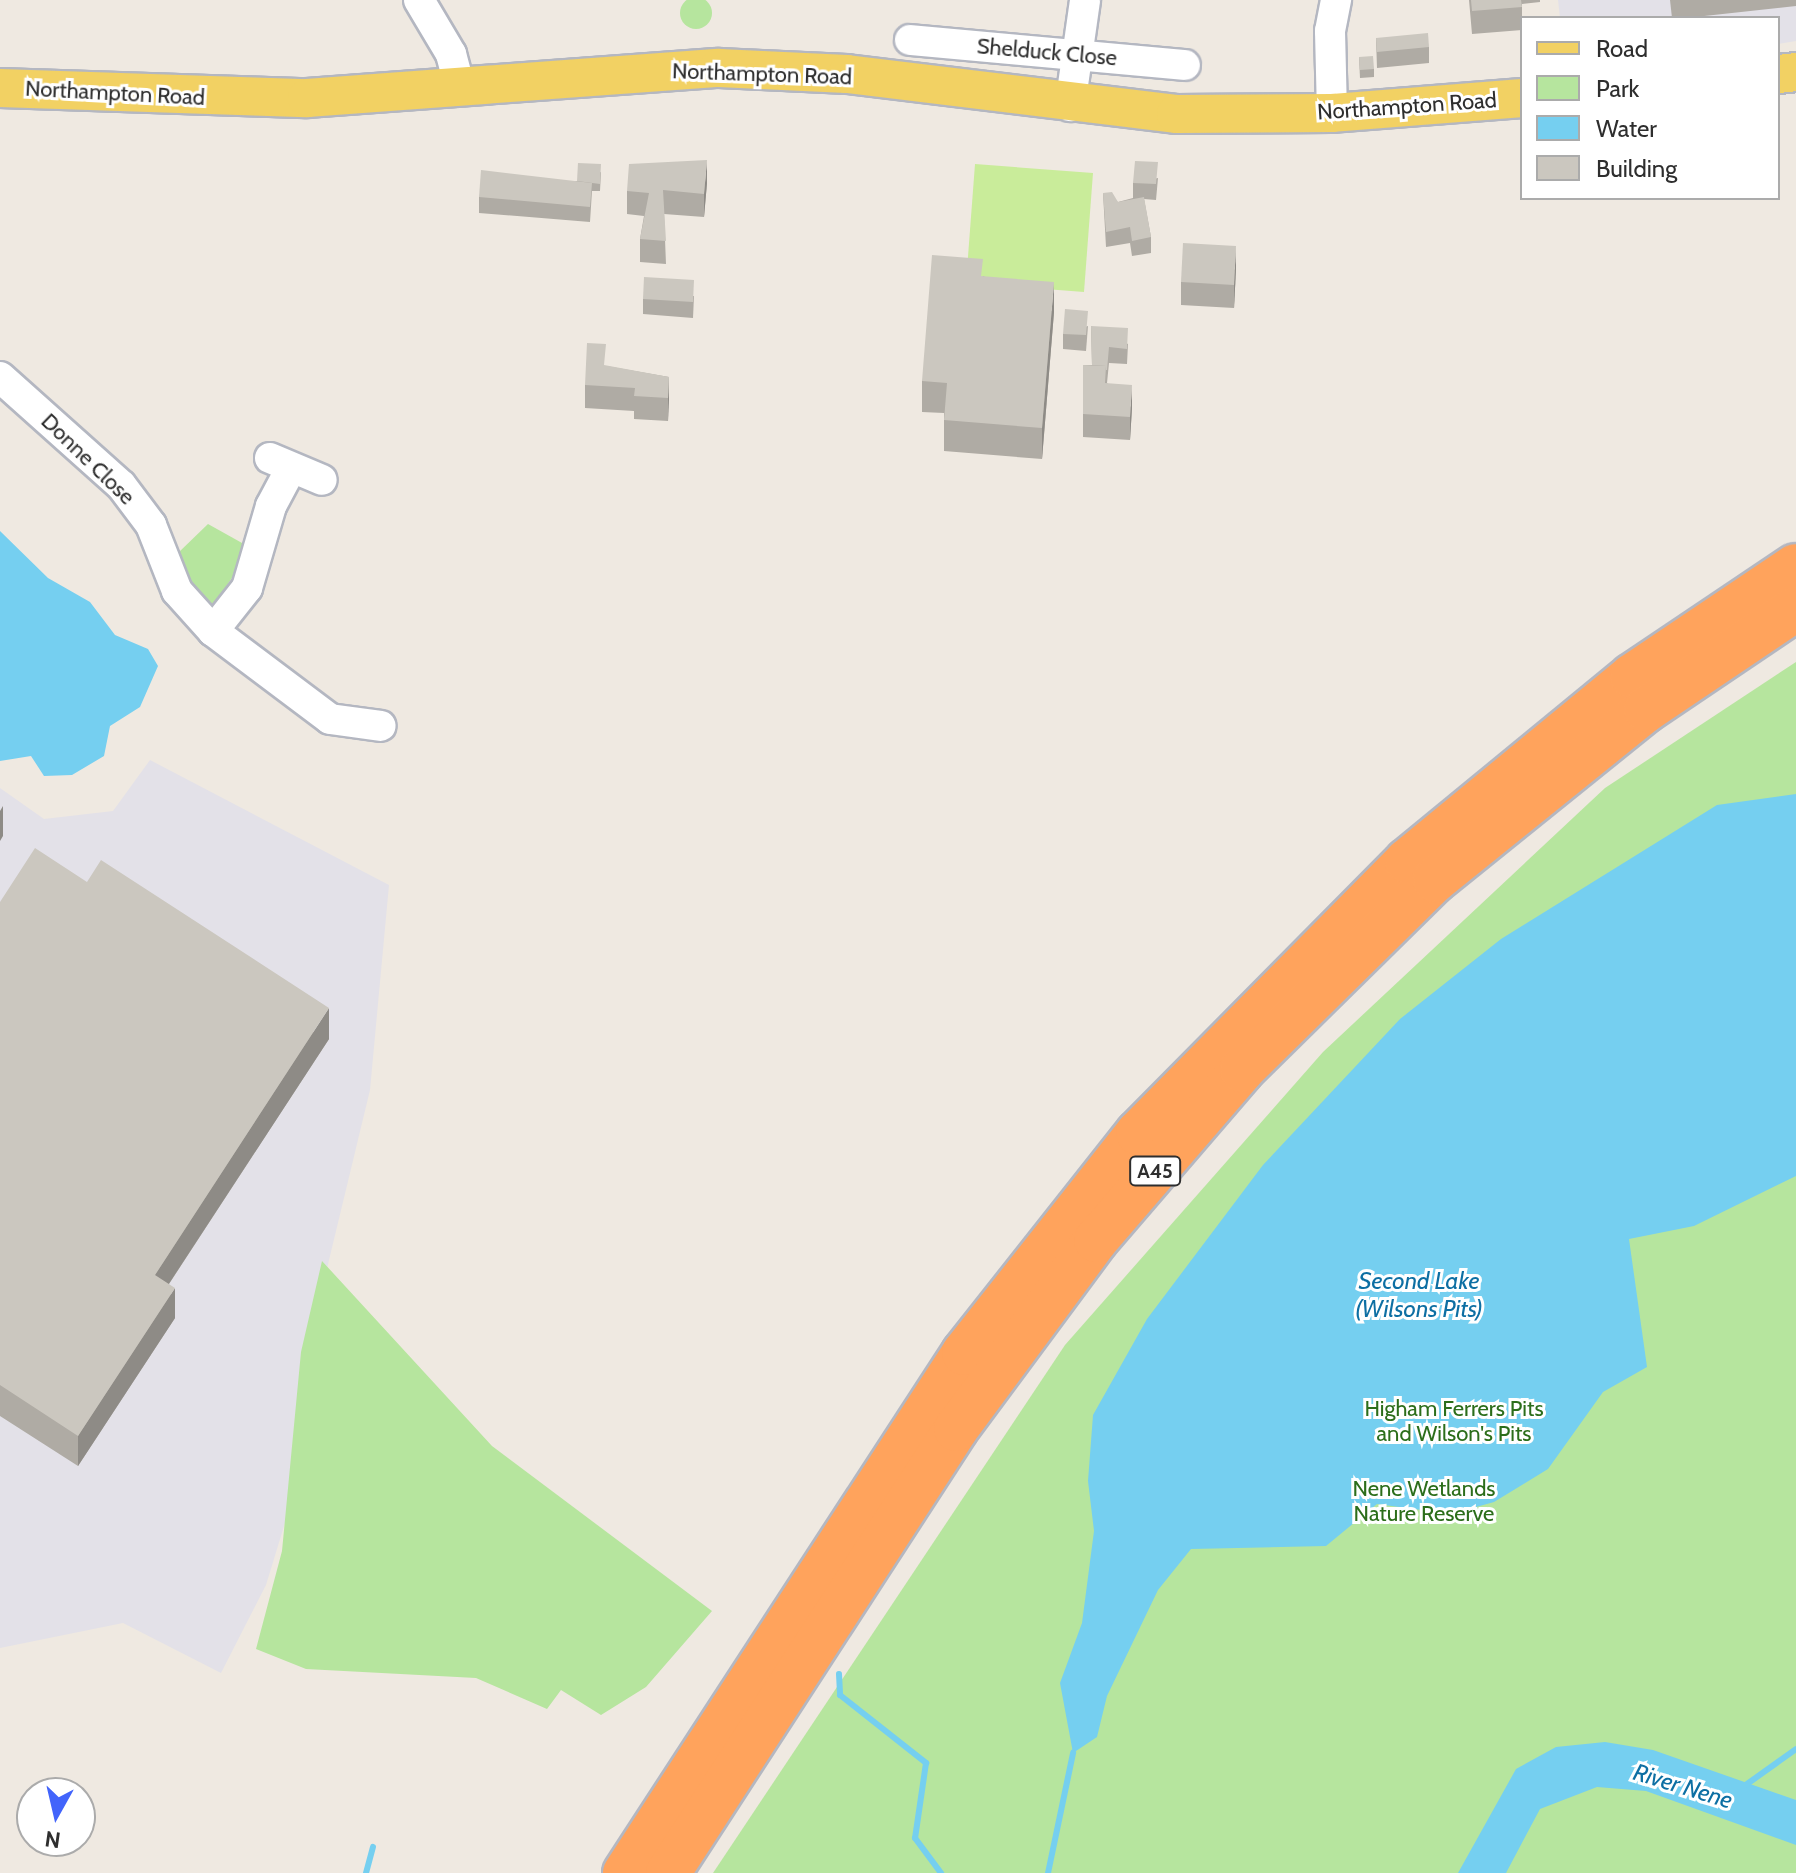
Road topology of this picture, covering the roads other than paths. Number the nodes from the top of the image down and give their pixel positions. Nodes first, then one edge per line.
1 (419, 0) edge
2 (1085, 0) edge
3 (1336, 0) edge
4 (910, 40) dead end
5 (1077, 54) junction
6 (1185, 65) dead end
7 (460, 87) junction
8 (0, 88) edge
9 (1520, 98) edge
10 (1070, 106) junction
11 (1332, 113) junction
12 (0, 377) edge
13 (322, 480) dead end
14 (1796, 566) edge
15 (1796, 609) edge
16 (213, 631) junction
17 (381, 726) dead end
18 (625, 1873) edge
19 (668, 1873) edge

1 - 7 street
2 - 5 street
3 - 11 street
4 - 5 street, Shelduck Close
5 - 6 street, Shelduck Close
5 - 10 street
7 - 8 main road, Northampton Road
7 - 10 main road, Northampton Road
9 - 11 main road, Northampton Road
10 - 11 main road, Northampton Road
12 - 16 street, Donne Close
13 - 16 street
14 - 18 highway, A45
15 - 19 highway, A45
16 - 17 street, Donne Close

